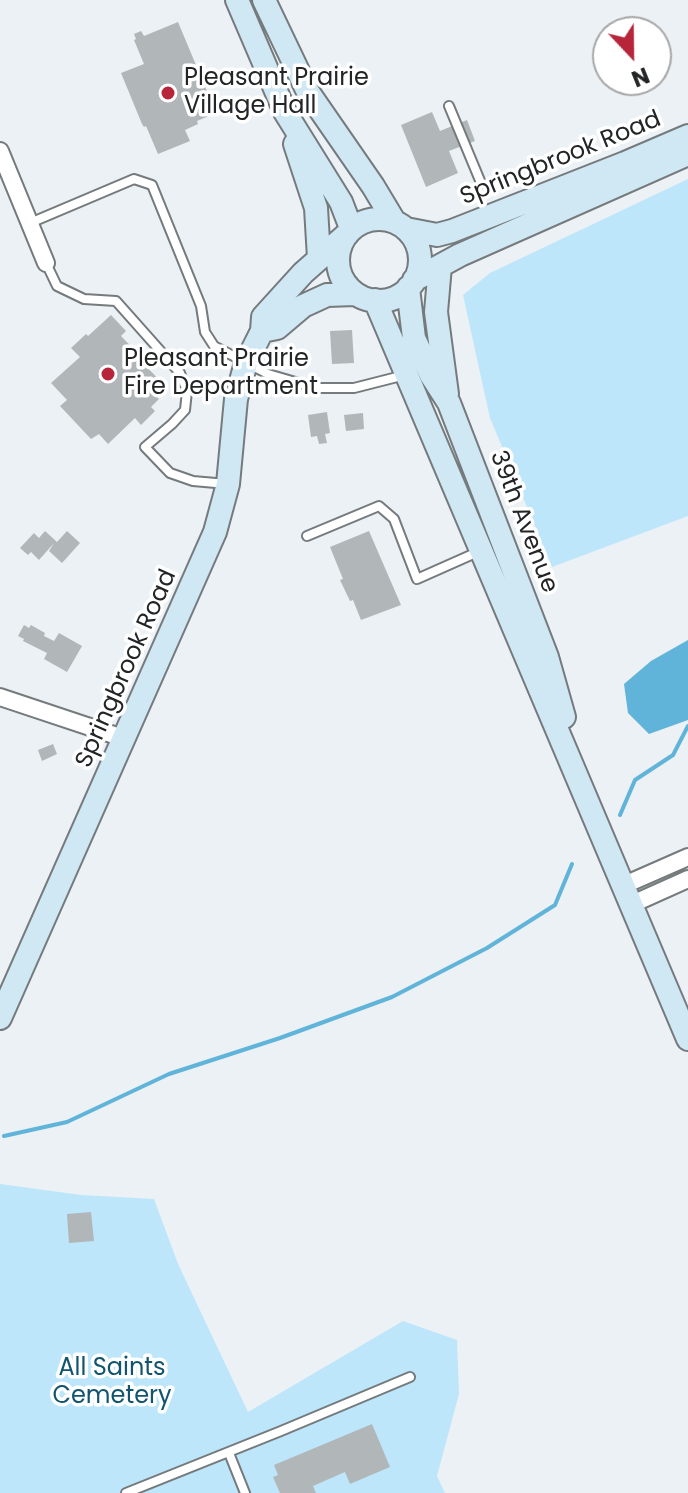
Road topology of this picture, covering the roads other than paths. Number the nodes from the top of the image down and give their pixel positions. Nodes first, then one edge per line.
1 (237, 0) edge
2 (264, 0) edge
3 (449, 106) dead end
4 (285, 112) junction
5 (688, 136) edge
6 (0, 151) edge
7 (688, 154) edge
8 (481, 183) dead end
9 (29, 223) junction
10 (400, 225) junction
11 (348, 232) junction
12 (319, 258) junction
13 (46, 263) joint
14 (440, 266) junction
15 (411, 284) junction
16 (365, 297) junction
17 (262, 331) junction
18 (246, 363) junction
19 (406, 375) junction
20 (449, 403) junction
21 (228, 484) junction
22 (307, 536) dead end
23 (481, 550) junction
24 (0, 697) edge
25 (123, 738) junction
26 (578, 780) junction
27 (688, 857) edge
28 (688, 879) edge
29 (626, 896) junction
30 (0, 1018) edge
31 (688, 1039) edge
32 (410, 1377) dead end
33 (229, 1453) junction
34 (126, 1493) edge
35 (245, 1493) edge

1 - 4 main road
2 - 10 main road
3 - 8 lane
4 - 11 main road
4 - 12 main road
5 - 10 main road, Springbrook Road
6 - 9 street
7 - 14 main road, Springbrook Road
9 - 13 street
9 - 18 lane
10 - 11 main road
10 - 15 main road
11 - 12 main road, Springbrook Road
11 - 16 main road
12 - 17 main road, Springbrook Road
13 - 21 lane
14 - 15 main road, Springbrook Road
14 - 20 main road
15 - 16 main road
15 - 20 main road, 39th Avenue
16 - 17 main road
16 - 19 main road, 39th Avenue
17 - 18 main road, Springbrook Road
18 - 19 lane
18 - 21 main road, Springbrook Road
19 - 23 main road, 39th Avenue
20 - 26 main road, 39th Avenue
21 - 25 main road, Springbrook Road
22 - 23 lane
23 - 26 main road, 39th Avenue
24 - 25 street
25 - 30 main road, Springbrook Road
26 - 29 main road, 39th Avenue
27 - 29 street
28 - 29 street
29 - 31 main road, 39th Avenue
32 - 33 lane
33 - 34 lane
33 - 35 lane

